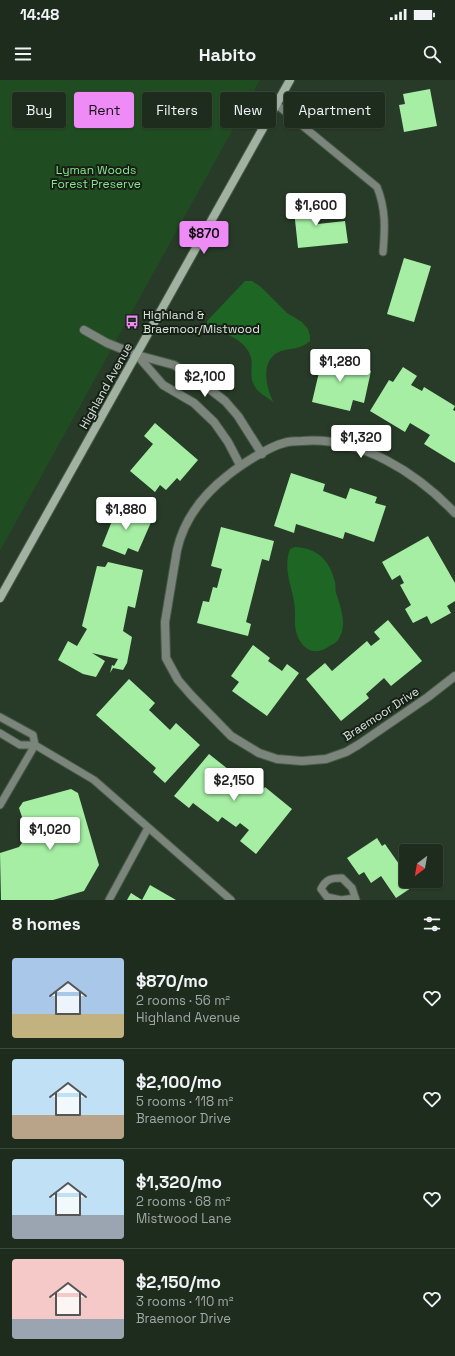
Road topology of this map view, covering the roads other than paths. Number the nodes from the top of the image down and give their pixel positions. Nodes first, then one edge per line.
1 (290, 80) edge
2 (276, 104) joint
3 (263, 128) edge
4 (383, 252) dead end
5 (84, 330) dead end
6 (137, 355) junction
7 (258, 456) junction
8 (240, 465) junction
9 (455, 513) edge
10 (0, 598) edge
11 (455, 676) edge
12 (0, 717) edge
13 (0, 733) edge
14 (34, 744) junction
15 (0, 805) edge
16 (148, 828) junction
17 (355, 899) edge
18 (109, 900) edge
19 (231, 900) edge

1 - 2 main road, Highland Avenue
2 - 4 lane
3 - 6 main road, Highland Avenue
5 - 6 street
6 - 7 street
6 - 8 street
6 - 10 main road, Highland Avenue
7 - 8 street, Braemoor Drive
7 - 9 street, Braemoor Drive
8 - 11 street, Braemoor Drive
12 - 14 lane
13 - 14 lane
14 - 15 lane
14 - 16 lane
16 - 18 lane
16 - 19 lane
17 - 17 lane

